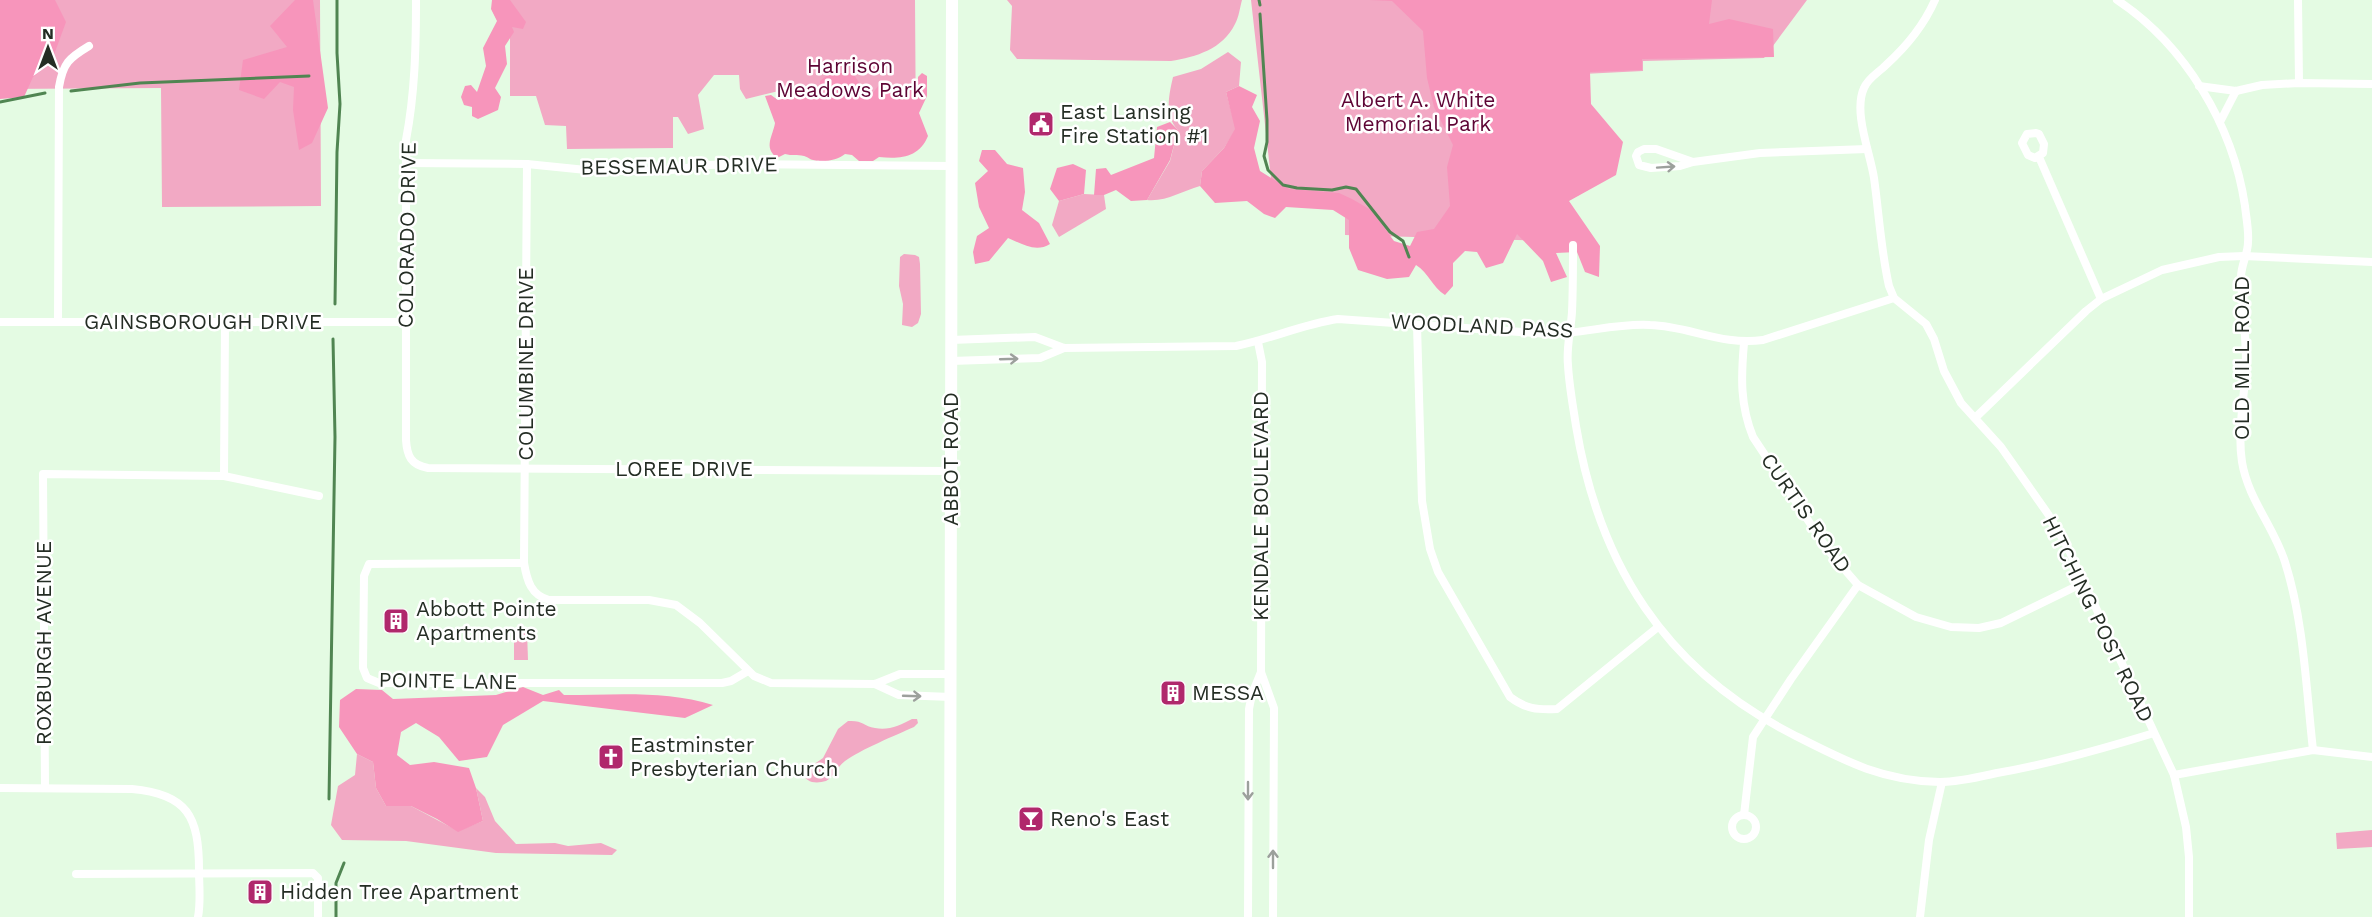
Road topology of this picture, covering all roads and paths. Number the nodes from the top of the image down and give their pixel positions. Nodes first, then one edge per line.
1 (416, 0) edge
2 (952, 0) edge
3 (1935, 0) edge
4 (2117, 0) edge
5 (2298, 0) edge
6 (89, 46) dead end
7 (2299, 83) junction
8 (2372, 84) edge
9 (2199, 86) junction
10 (2235, 91) junction
11 (2220, 122) junction
12 (1868, 149) junction
13 (2039, 158) dead end
14 (1693, 162) junction
15 (406, 163) junction
16 (527, 164) junction
17 (952, 166) junction
18 (1573, 245) dead end
19 (2244, 256) junction
20 (2372, 262) edge
21 (1894, 298) junction
22 (2101, 298) junction
23 (0, 322) edge
24 (58, 322) junction
25 (225, 322) junction
26 (406, 322) junction
27 (1417, 325) junction
28 (1570, 334) junction
29 (951, 340) junction
30 (1258, 342) junction
31 (1744, 343) junction
32 (1064, 348) junction
33 (951, 361) junction
34 (1975, 418) junction
35 (417, 466) joint
36 (526, 469) junction
37 (951, 471) junction
38 (224, 476) junction
39 (319, 496) dead end
40 (524, 563) junction
41 (2083, 583) junction
42 (1858, 585) junction
43 (1658, 627) junction
44 (748, 671) junction
45 (1261, 672) junction
46 (951, 674) junction
47 (875, 684) junction
48 (951, 697) junction
49 (1764, 719) junction
50 (2154, 733) junction
51 (2313, 750) junction
52 (2372, 757) edge
53 (2174, 775) junction
54 (1942, 782) junction
55 (0, 788) edge
56 (45, 788) junction
57 (1744, 815) dead end
58 (76, 874) dead end
59 (199, 874) junction
60 (198, 917) edge
61 (318, 917) edge
62 (950, 917) edge
63 (1248, 917) edge
64 (1273, 917) edge
65 (1920, 917) edge
66 (2189, 917) edge

1 - 15 street, COLORADO DRIVE
2 - 17 main road, ABBOT ROAD
3 - 12 street
4 - 9 street, OLD MILL ROAD
5 - 7 street
6 - 24 street
7 - 8 street
7 - 10 street
9 - 10 street
9 - 11 street, OLD MILL ROAD
10 - 11 street
11 - 19 street, OLD MILL ROAD
12 - 14 street
12 - 21 street
13 - 22 street
14 -> 14 street
15 - 16 street, BESSEMAUR DRIVE
15 - 26 street, COLORADO DRIVE
16 - 17 street, BESSEMAUR DRIVE
16 - 36 street, COLUMBINE DRIVE
17 - 29 main road, ABBOT ROAD
18 - 28 street
19 - 20 street
19 - 22 street
19 - 51 street, OLD MILL ROAD
21 - 31 street, WOODLAND PASS
21 - 34 street, HITCHING POST ROAD
22 - 34 street
23 - 24 street, GAINSBOROUGH DRIVE
24 - 25 street, GAINSBOROUGH DRIVE
25 - 26 street, GAINSBOROUGH DRIVE
25 - 38 street
26 - 35 street, COLORADO DRIVE
27 - 28 street, WOODLAND PASS
27 - 30 street, WOODLAND PASS
27 - 43 street
28 - 31 street, WOODLAND PASS
28 - 43 street
29 - 32 street, WOODLAND PASS
29 - 33 main road, ABBOT ROAD
30 - 32 street, WOODLAND PASS
30 - 45 street, KENDALE BOULEVARD
31 - 42 street, CURTIS ROAD
33 -> 32 street, WOODLAND PASS
33 - 37 main road, ABBOT ROAD
34 - 41 street, HITCHING POST ROAD
35 - 36 street, LOREE DRIVE
36 - 37 street, LOREE DRIVE
36 - 40 street, COLUMBINE DRIVE
37 - 46 main road, ABBOT ROAD
38 - 39 street
38 - 56 street, ROXBURGH AVENUE
40 - 44 street
40 - 44 street, POINTE LANE
41 - 42 street, CURTIS ROAD
41 - 50 street, HITCHING POST ROAD
42 - 49 street
43 - 49 street
44 - 47 street
45 -> 63 street, KENDALE BOULEVARD
64 -> 45 street, KENDALE BOULEVARD
46 - 47 street
46 - 48 main road, ABBOT ROAD
47 -> 48 street
48 - 62 main road, ABBOT ROAD
49 - 54 street
49 - 57 street
50 - 53 street, HITCHING POST ROAD
50 - 54 street
51 - 52 street
51 - 53 street
53 - 66 street, HITCHING POST ROAD
54 - 65 street
55 - 56 street
56 - 59 street
58 - 59 street
59 - 60 street
59 - 61 street

